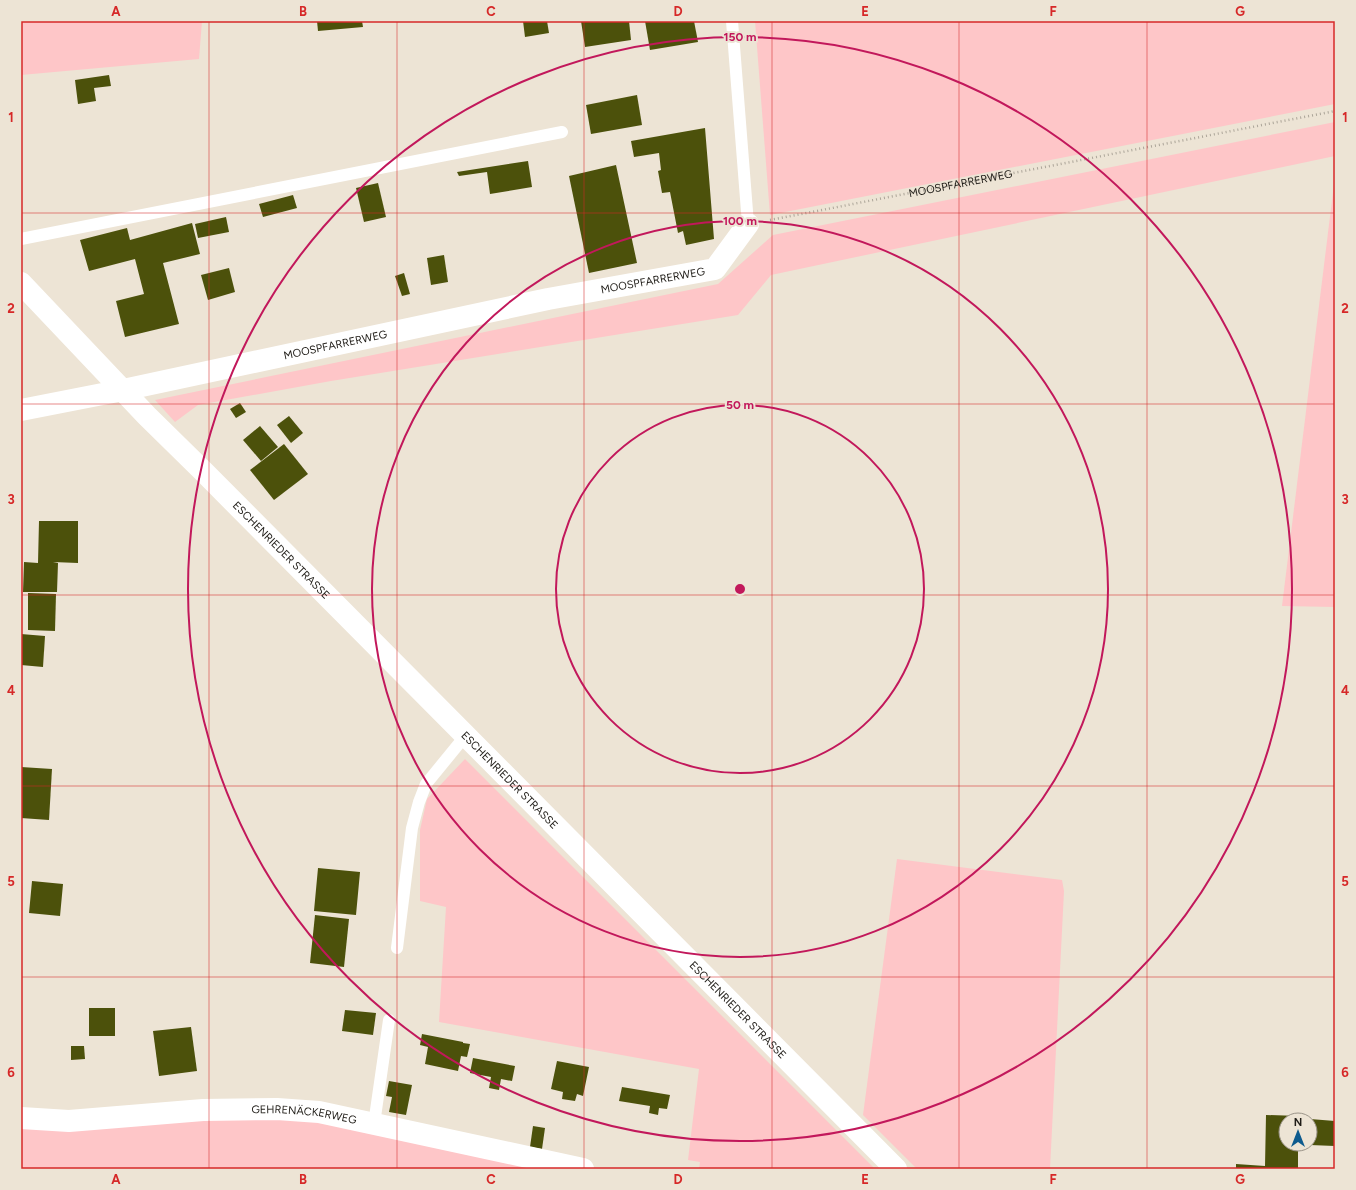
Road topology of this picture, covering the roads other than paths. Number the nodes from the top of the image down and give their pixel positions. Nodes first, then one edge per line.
1 (732, 21) edge
2 (562, 132) dead end
3 (748, 224) joint
4 (21, 239) edge
5 (21, 283) edge
6 (123, 390) junction
7 (21, 410) edge
8 (466, 735) junction
9 (396, 948) dead end
10 (389, 1020) dead end
11 (21, 1118) edge
12 (374, 1124) junction
13 (583, 1169) edge
14 (896, 1169) edge

1 - 3 lane
2 - 4 lane
3 - 6 street, MOOSPFARRERWEG
5 - 6 street, ESCHENRIEDER STRASSE
6 - 7 street, MOOSPFARRERWEG
6 - 8 street, ESCHENRIEDER STRASSE
8 - 9 lane
8 - 14 street, ESCHENRIEDER STRASSE
10 - 12 lane
11 - 12 street, GEHRENÄCKERWEG
12 - 13 street, GEHRENÄCKERWEG

